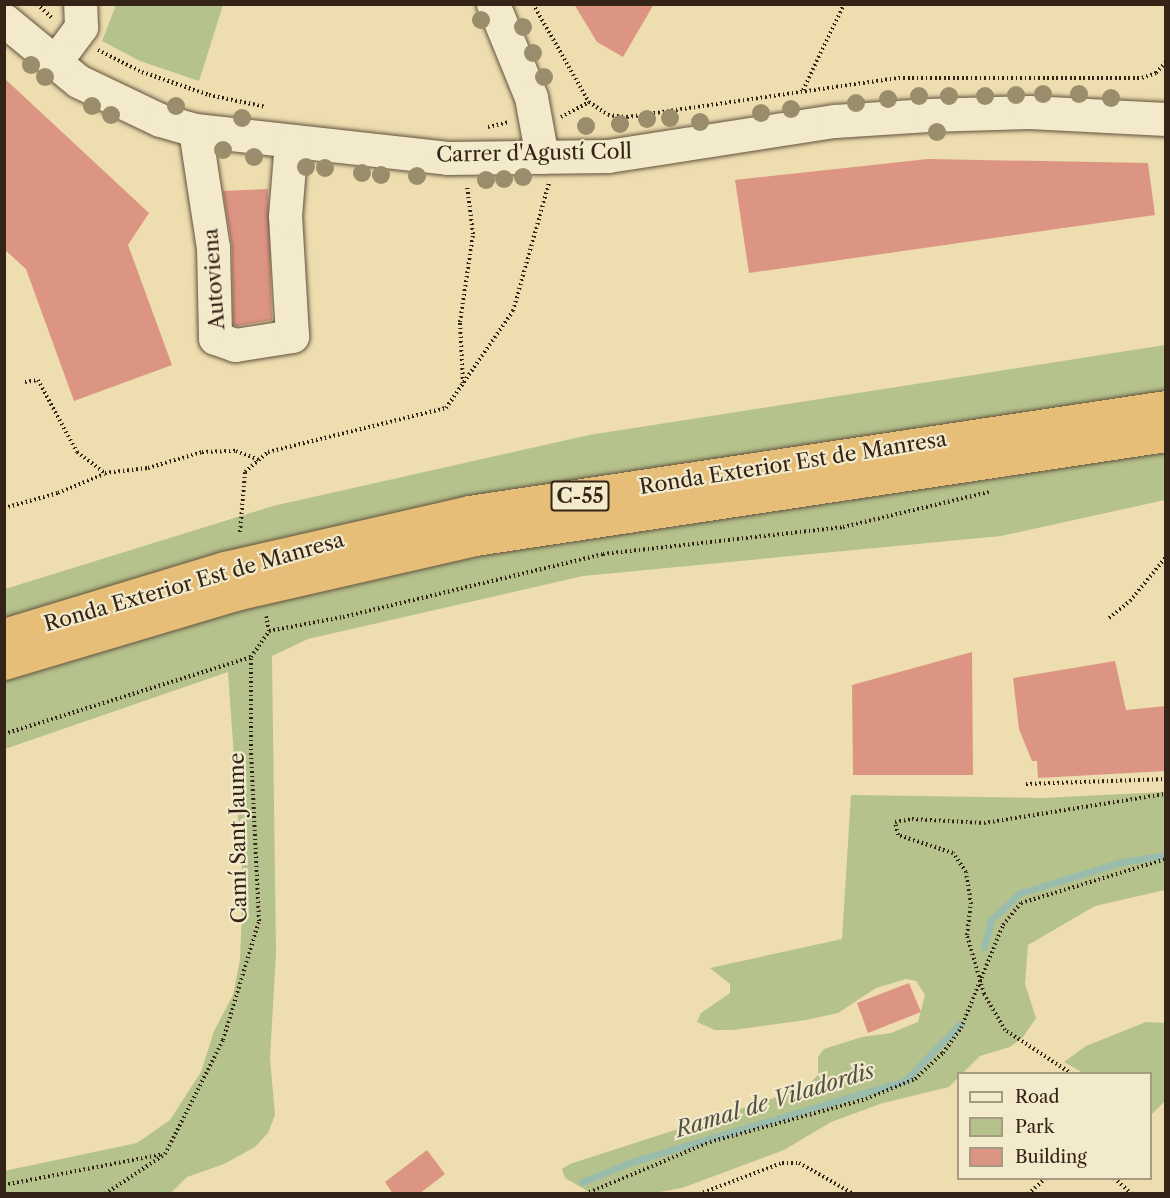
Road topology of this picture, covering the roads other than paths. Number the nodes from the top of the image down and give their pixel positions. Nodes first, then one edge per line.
1 (80, 4) edge
2 (493, 4) edge
3 (4, 20) edge
4 (64, 50) junction
5 (1166, 119) edge
6 (195, 129) junction
7 (291, 141) junction
8 (550, 174) junction
9 (1166, 406) edge
10 (1166, 435) edge
11 (4, 635) edge
12 (4, 663) edge

1 - 4 street
2 - 8 street
3 - 4 street, Carrer d'Agustí Coll
4 - 6 street, Carrer d'Agustí Coll
5 - 8 street, Carrer d'Agustí Coll
6 - 7 street, Carrer d'Agustí Coll
6 - 7 street, Autoviena
7 - 8 street, Carrer d'Agustí Coll
9 - 11 highway, Ronda Exterior Est de Manresa / C-55
10 - 12 highway, Ronda Exterior Est de Manresa / C-55

